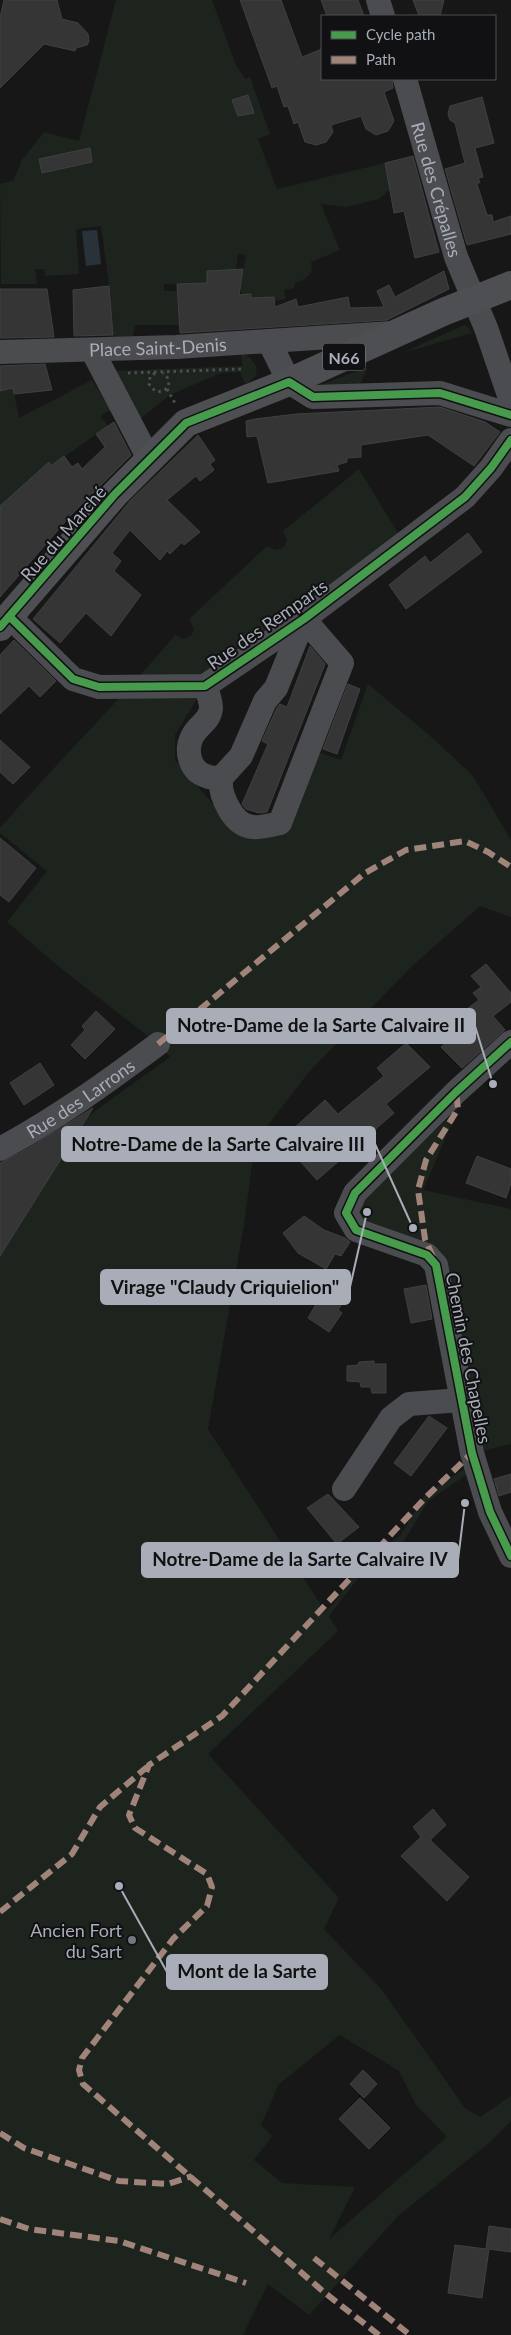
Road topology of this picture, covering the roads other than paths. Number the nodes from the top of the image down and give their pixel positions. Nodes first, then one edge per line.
1 (378, 0) edge
2 (383, 15) edge
3 (405, 80) edge
4 (511, 285) edge
5 (474, 299) junction
6 (400, 332) junction
7 (269, 341) junction
8 (92, 350) junction
9 (0, 352) edge
10 (288, 382) junction
11 (511, 401) edge
12 (511, 415) edge
13 (511, 440) edge
14 (149, 459) junction
15 (304, 619) junction
16 (5, 622) edge
17 (205, 686) junction
18 (221, 778) junction
19 (511, 1042) edge
20 (158, 1044) dead end
21 (0, 1149) edge
22 (461, 1400) junction
23 (344, 1489) dead end
24 (511, 1556) edge

1 - 2 street
3 - 5 street, Rue des Crépalles
4 - 5 main road, Place Saint-Denis / N66
5 - 6 main road, Place Saint-Denis / N66
5 - 11 street
6 - 7 street, Place Saint-Denis
6 - 10 main road, Place Saint-Denis / N66
7 - 8 street, Place Saint-Denis
7 - 10 street
8 - 9 street
8 - 14 street, Place Saint-Denis
10 - 12 street
10 - 14 main road, Place Saint-Denis / N66
13 - 15 street, Rue des Remparts
14 - 16 main road, Rue du Marché / N66
15 - 17 street, Rue des Remparts
15 - 18 street
15 - 18 street
16 - 17 street, Rue des Remparts
17 - 18 street
19 - 22 street, Chemin des Chapelles
20 - 21 street, Rue des Larrons
22 - 23 street
22 - 24 street, Chemin des Chapelles

